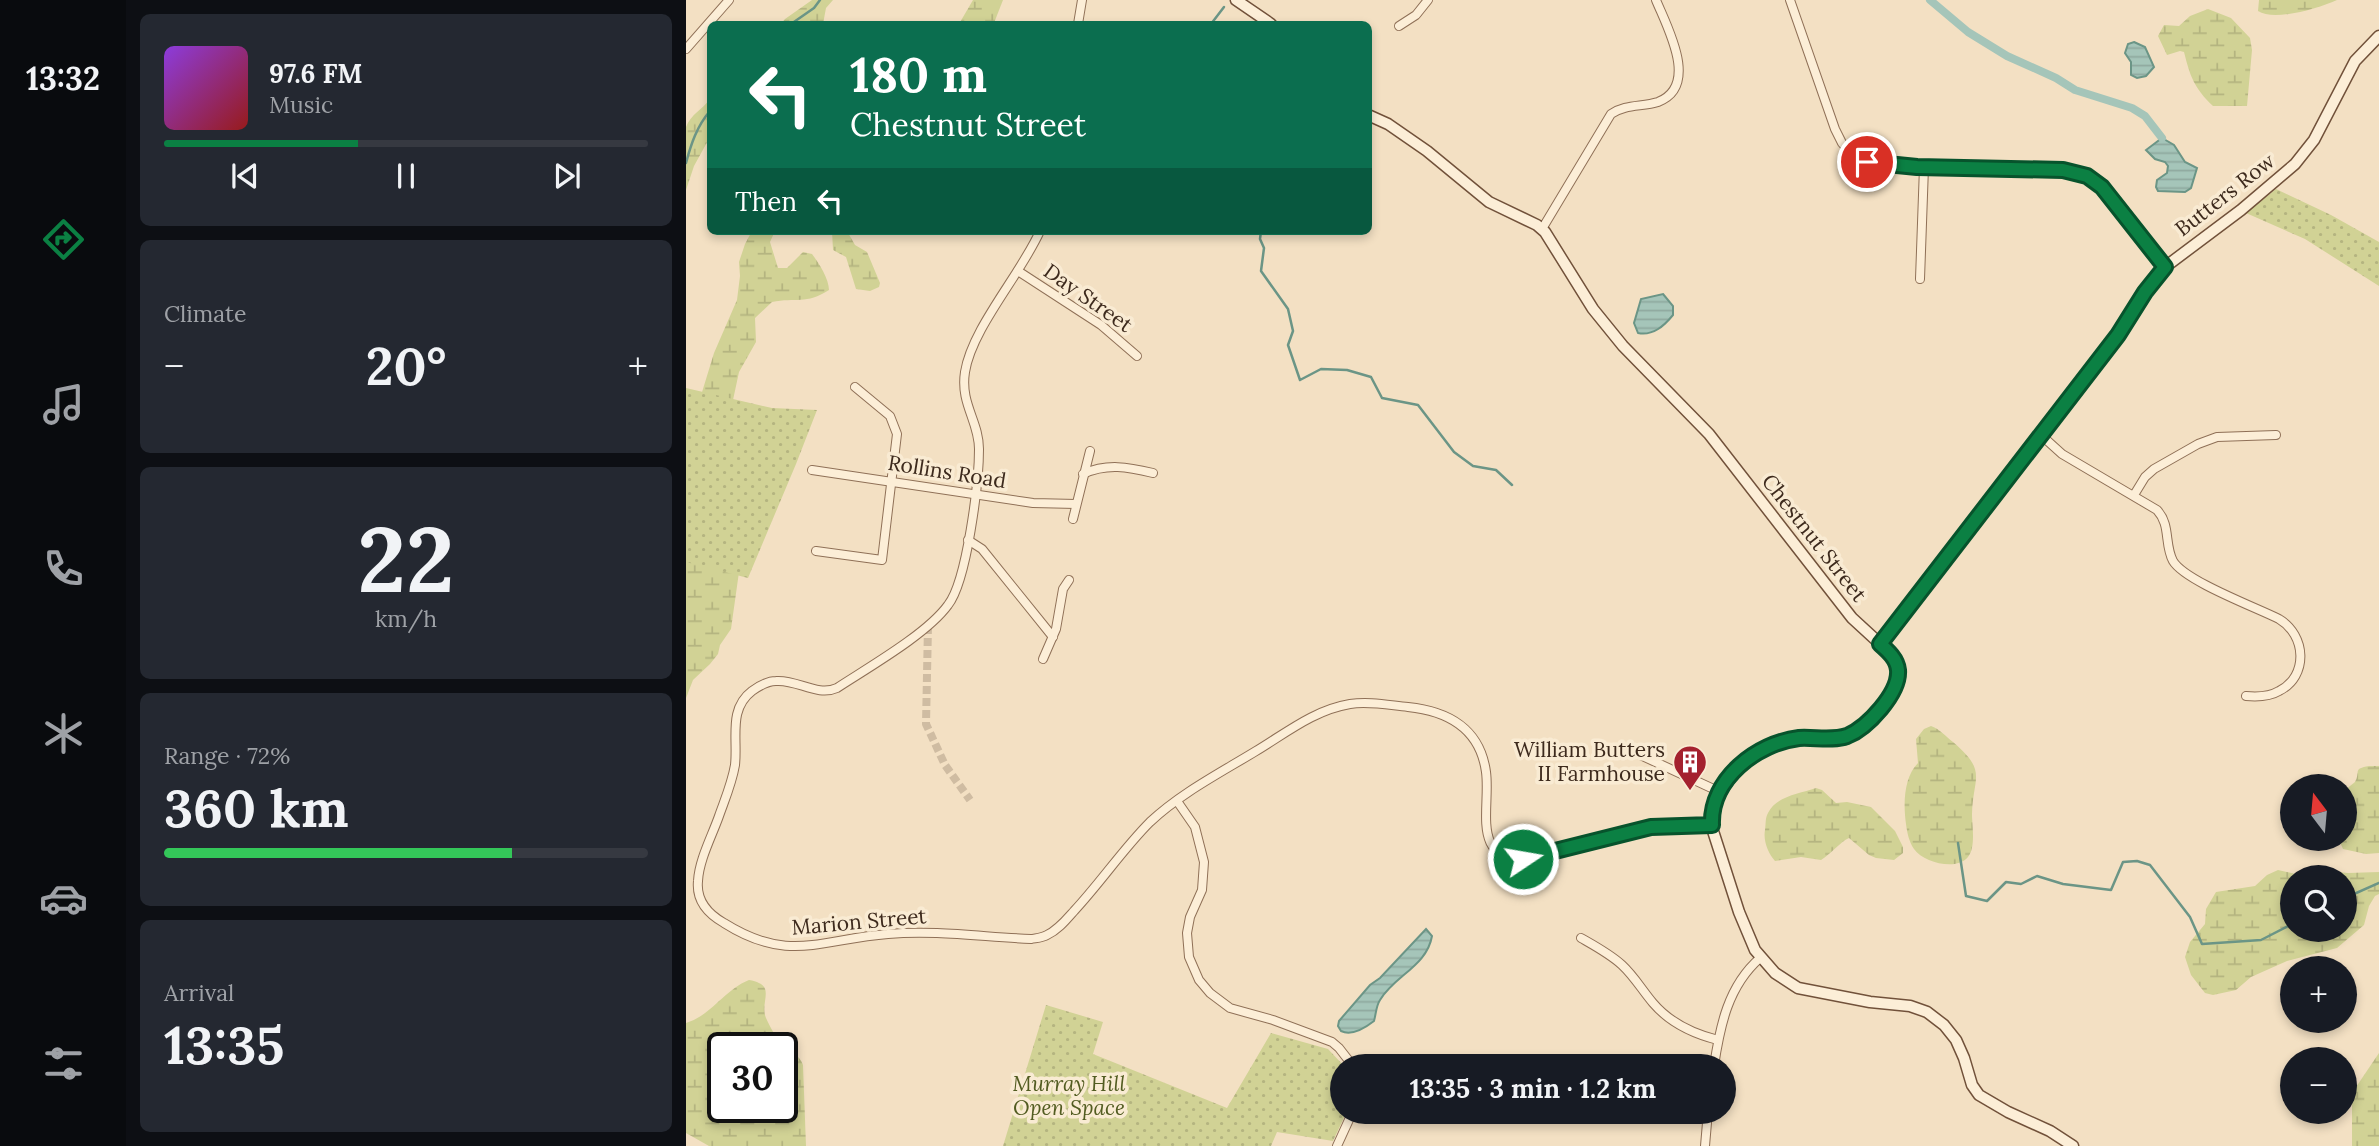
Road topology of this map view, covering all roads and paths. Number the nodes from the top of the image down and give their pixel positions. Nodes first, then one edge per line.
1 (729, 0) edge
2 (1082, 0) edge
3 (1236, 0) edge
4 (1428, 0) edge
5 (1656, 0) edge
6 (1790, 0) edge
7 (711, 21) edge
8 (1078, 21) edge
9 (1267, 21) edge
10 (707, 25) edge
11 (1399, 26) dead end
12 (2379, 36) edge
13 (686, 49) edge
14 (1372, 117) edge
15 (1924, 167) junction
16 (1542, 229) junction
17 (1038, 235) edge
18 (2165, 267) junction
19 (1018, 271) junction
20 (1920, 279) dead end
21 (1137, 356) dead end
22 (855, 387) dead end
23 (2041, 435) junction
24 (2276, 435) dead end
25 (1090, 452) dead end
26 (812, 470) dead end
27 (1153, 473) dead end
28 (1083, 474) junction
29 (893, 481) junction
30 (975, 493) junction
31 (2134, 495) junction
32 (1076, 504) junction
33 (1073, 519) dead end
34 (968, 540) junction
35 (816, 551) dead end
36 (1069, 580) dead end
37 (1054, 637) junction
38 (1880, 644) junction
39 (1043, 659) dead end
40 (2246, 696) dead end
41 (1636, 753) dead end
42 (1720, 792) junction
43 (1177, 801) junction
44 (1712, 825) junction
45 (1581, 938) dead end
46 (1760, 958) junction
47 (1718, 1040) junction
48 (1344, 1054) edge
49 (1716, 1054) edge
50 (1347, 1124) edge
51 (1707, 1124) edge
52 (1337, 1146) edge
53 (1704, 1146) edge
54 (2074, 1146) edge

1 - 7 street
2 - 8 street
3 - 9 street
4 - 11 street
5 - 16 street
6 - 15 street
10 - 13 street
12 - 18 street, Butters Row
14 - 16 street, Chestnut Street
15 - 18 street
15 - 20 street
16 - 38 street, Chestnut Street
17 - 19 street, Marion Street
18 - 23 street, Butters Row
19 - 21 street, Day Street
19 - 30 street, Marion Street
22 - 29 street
23 - 31 street
23 - 38 street, Butters Row
24 - 31 street
25 - 28 street
26 - 29 street, Rollins Road
27 - 28 street
28 - 32 street
29 - 30 street, Rollins Road
29 - 35 street
30 - 32 street, Rollins Road
30 - 34 street, Marion Street
31 - 40 street
32 - 33 street
34 - 37 street
34 - 43 street, Marion Street
36 - 37 street
37 - 39 street
38 - 42 street, Chestnut Street
41 - 42 street
42 - 44 street, Chestnut Street
43 - 44 street
43 - 48 street
44 - 46 street
45 - 47 street
46 - 47 street
46 - 54 street
47 - 49 street
50 - 52 street
51 - 53 street

